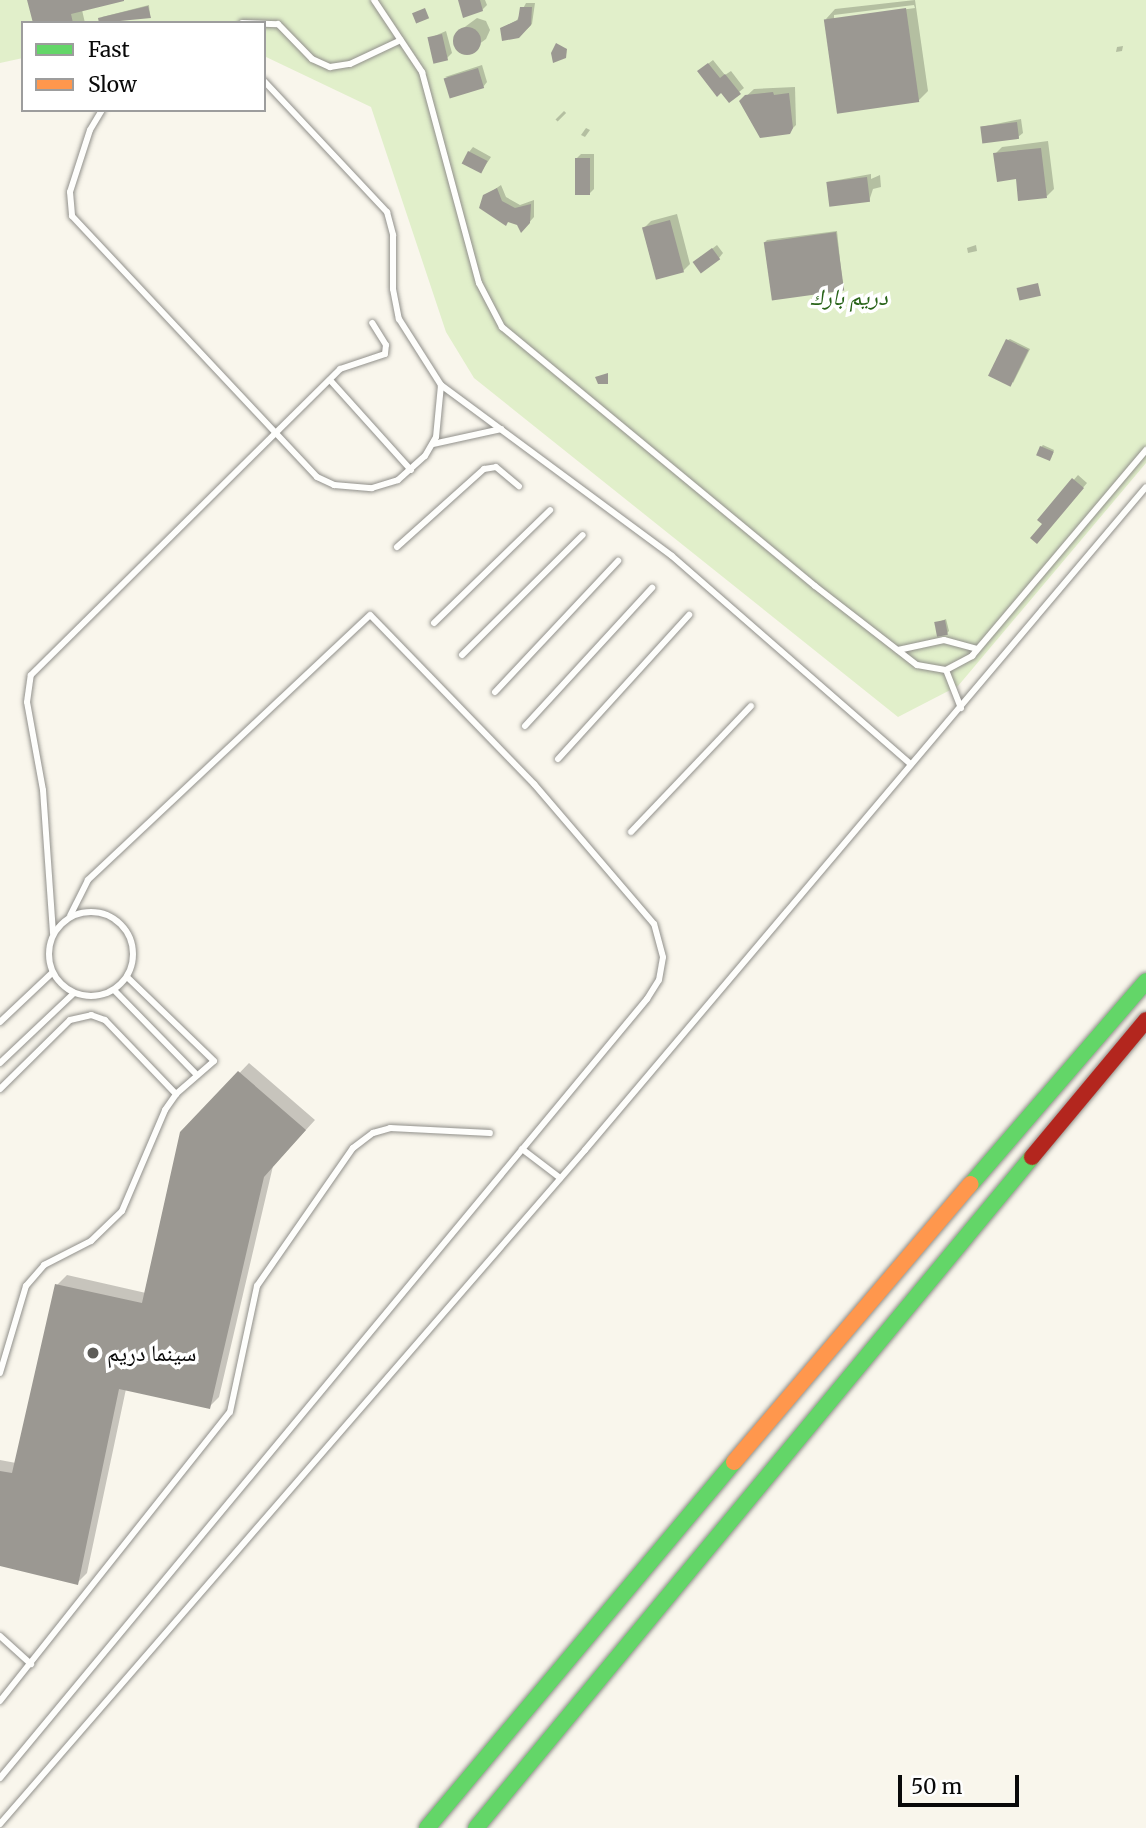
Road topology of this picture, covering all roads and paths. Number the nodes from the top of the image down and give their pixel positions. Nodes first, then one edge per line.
1 (374, 0) edge
2 (266, 21) edge
3 (401, 40) junction
4 (266, 83) edge
5 (101, 112) edge
6 (372, 323) dead end
7 (330, 380) junction
8 (441, 385) junction
9 (501, 429) junction
10 (276, 437) junction
11 (433, 444) junction
12 (1146, 450) edge
13 (411, 470) junction
14 (519, 486) dead end
15 (1146, 486) edge
16 (550, 510) dead end
17 (583, 535) dead end
18 (397, 547) dead end
19 (618, 561) dead end
20 (652, 588) dead end
21 (689, 615) dead end
22 (433, 623) dead end
23 (977, 649) junction
24 (898, 650) junction
25 (462, 655) dead end
26 (946, 670) junction
27 (495, 692) dead end
28 (751, 706) dead end
29 (961, 708) junction
30 (525, 726) dead end
31 (558, 759) dead end
32 (909, 763) junction
33 (631, 832) dead end
34 (70, 916) junction
35 (53, 933) junction
36 (52, 973) junction
37 (127, 977) junction
38 (1146, 981) edge
39 (114, 990) junction
40 (74, 993) junction
41 (1146, 1020) edge
42 (0, 1022) edge
43 (0, 1063) edge
44 (197, 1075) junction
45 (0, 1089) edge
46 (176, 1094) junction
47 (490, 1133) dead end
48 (522, 1149) junction
49 (560, 1178) junction
50 (0, 1373) edge
51 (0, 1636) edge
52 (31, 1664) junction
53 (0, 1701) edge
54 (0, 1778) edge
55 (0, 1824) edge
56 (427, 1828) edge
57 (476, 1828) edge

1 - 3 lane
2 - 3 lane
3 - 24 lane
4 - 8 lane
5 - 10 lane
6 - 7 lane
7 - 10 lane
7 - 13 lane
8 - 9 lane
8 - 11 lane
9 - 11 lane
9 - 32 lane
10 - 13 lane
10 - 35 lane
11 - 13 lane
12 - 23 lane
14 - 18 lane
15 - 29 lane
16 - 22 lane
17 - 25 lane
19 - 27 lane
20 - 30 lane
21 - 31 lane
23 - 24 lane
23 - 26 lane
24 - 26 lane
26 - 29 lane
28 - 33 lane
29 - 32 lane
32 - 49 lane
34 - 35 lane
34 - 37 lane
34 - 48 lane
35 - 36 lane
36 - 40 lane
36 - 42 lane
37 - 39 lane
37 - 44 lane
38 - 56 main road
39 - 40 lane
39 - 44 lane
40 - 43 lane
41 - 57 main road
44 - 46 lane
45 - 46 lane
46 - 50 lane
47 - 52 lane
48 - 49 lane
48 - 54 lane
49 - 55 lane
51 - 52 lane
52 - 53 lane

